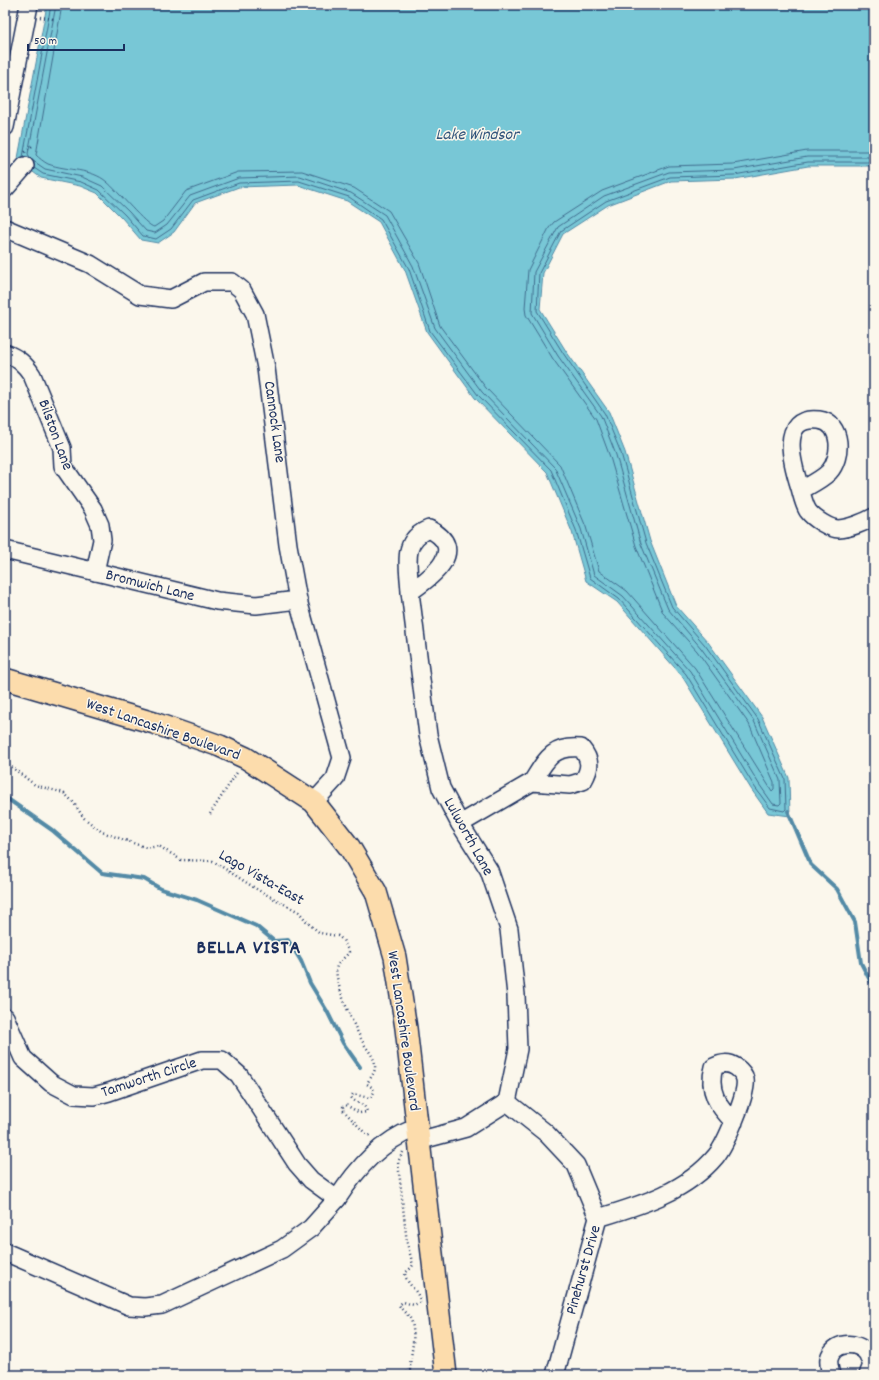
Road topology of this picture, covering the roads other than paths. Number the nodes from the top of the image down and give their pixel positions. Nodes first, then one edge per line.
1 (34, 11) edge
2 (5, 127) edge
3 (25, 166) dead end
4 (5, 189) edge
5 (5, 228) edge
6 (5, 353) edge
7 (801, 490) dead end
8 (874, 517) edge
9 (5, 550) edge
10 (95, 572) junction
11 (410, 592) dead end
12 (298, 600) junction
13 (5, 679) edge
14 (532, 782) dead end
15 (314, 802) junction
16 (460, 824) junction
17 (5, 1018) edge
18 (507, 1102) junction
19 (734, 1122) dead end
20 (414, 1138) junction
21 (337, 1199) junction
22 (598, 1218) junction
23 (5, 1252) edge
24 (446, 1375) edge
25 (555, 1375) edge
26 (831, 1375) edge
27 (868, 1375) edge

1 - 2 street
3 - 4 street
5 - 12 street, Cannock Lane
6 - 10 street, Bilston Lane
7 - 8 street
9 - 10 street, Bromwich Lane
10 - 12 street, Bromwich Lane
11 - 16 street, Lulworth Lane
12 - 15 street, Cannock Lane
13 - 15 main road, West Lancashire Boulevard
14 - 16 street
15 - 20 main road, West Lancashire Boulevard
16 - 18 street, Lulworth Lane
17 - 21 street, Tamworth Circle
18 - 20 street
18 - 22 street, Pinehurst Drive
19 - 22 street
20 - 21 street
20 - 24 main road, West Lancashire Boulevard
21 - 23 street
22 - 25 street, Pinehurst Drive
26 - 27 street

